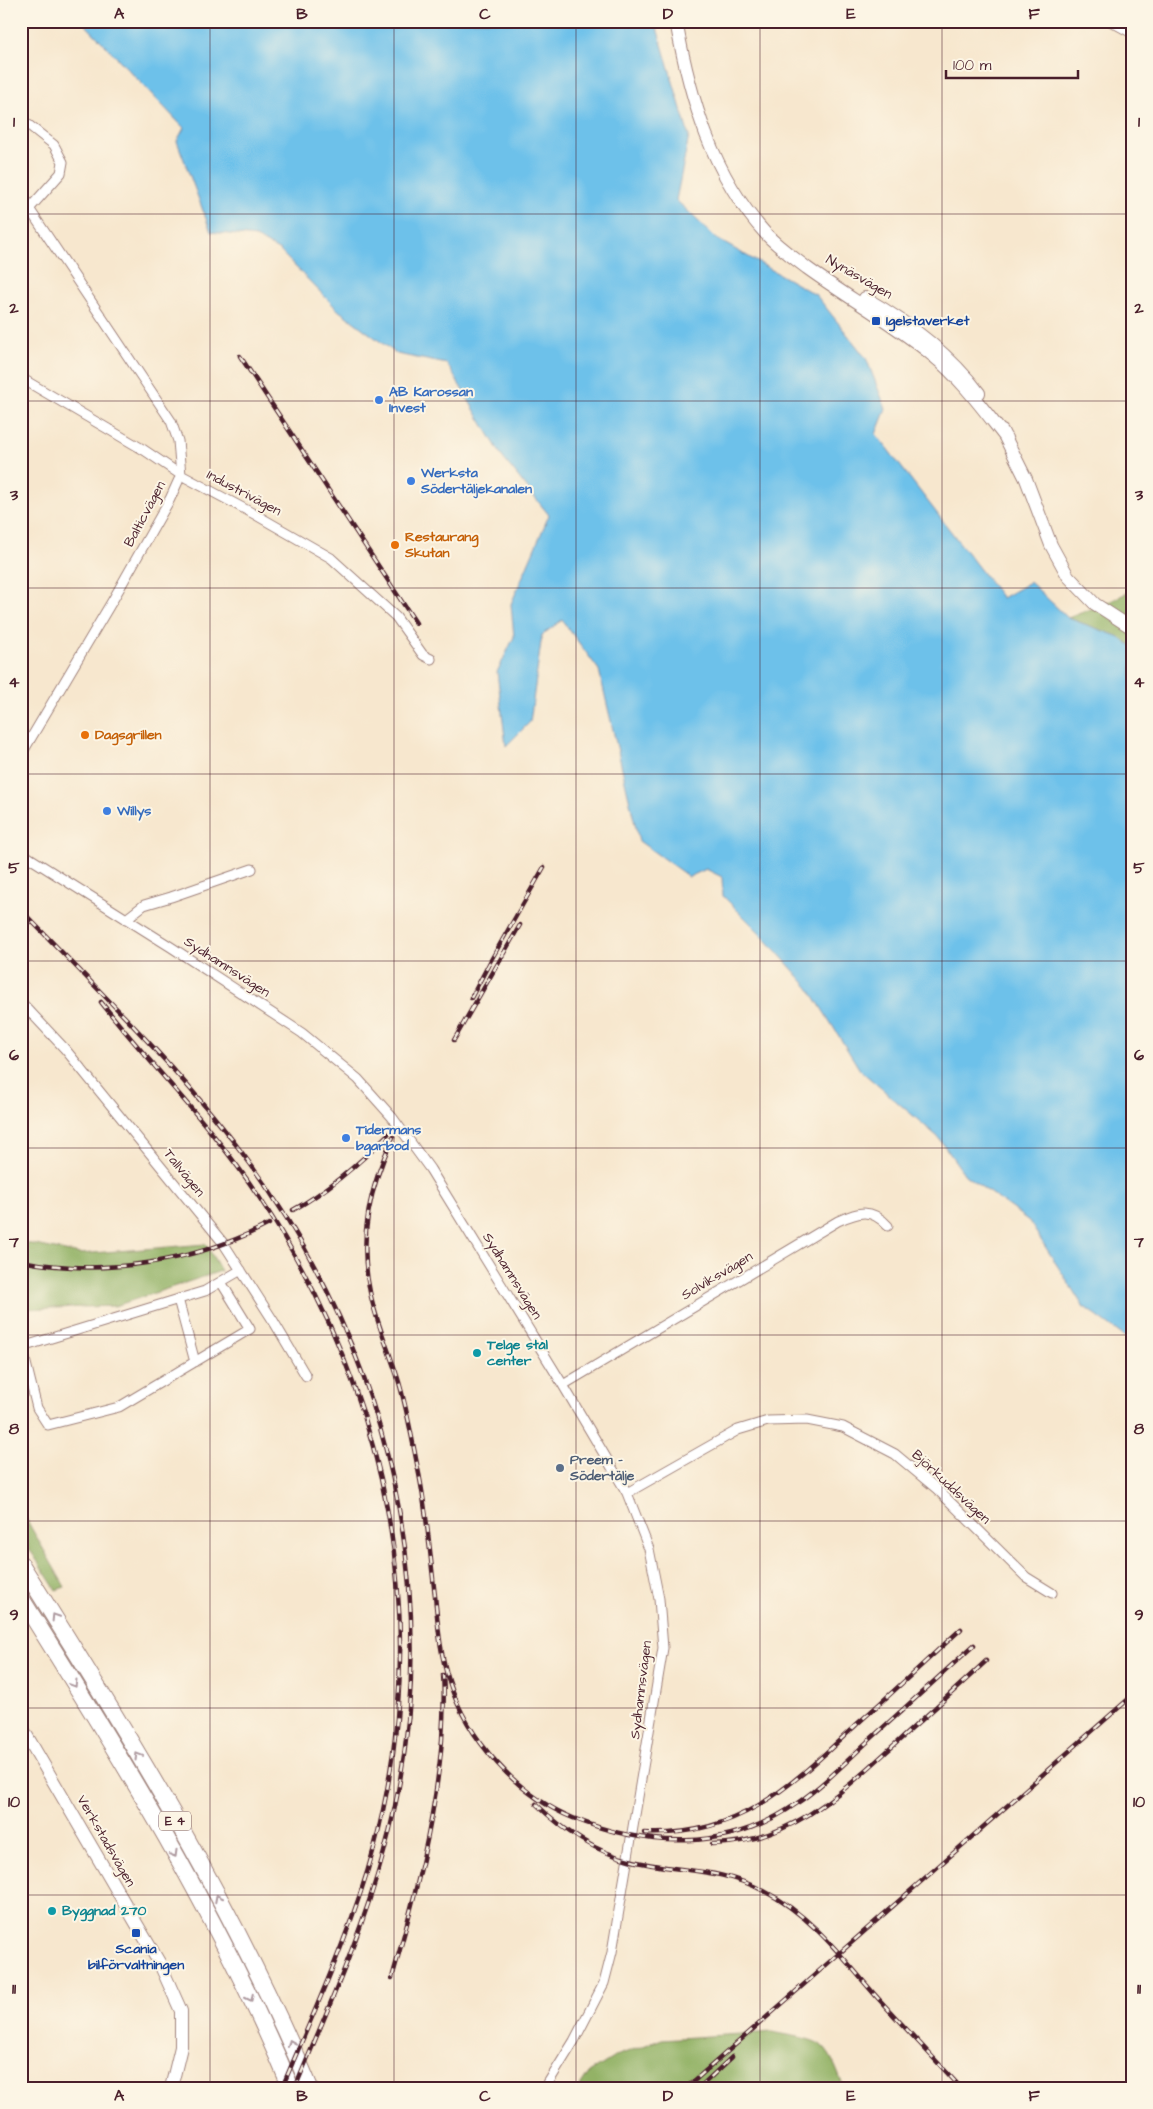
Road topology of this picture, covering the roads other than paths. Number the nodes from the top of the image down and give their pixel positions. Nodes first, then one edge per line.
1 (676, 21) edge
2 (1110, 21) edge
3 (1132, 33) edge
4 (21, 119) edge
5 (30, 210) junction
6 (21, 218) edge
7 (21, 378) edge
8 (181, 475) junction
9 (1132, 628) edge
10 (431, 659) dead end
11 (21, 755) edge
12 (21, 851) edge
13 (252, 869) dead end
14 (126, 919) junction
15 (21, 1002) edge
16 (888, 1226) dead end
17 (241, 1270) junction
18 (221, 1282) junction
19 (178, 1299) junction
20 (195, 1362) junction
21 (306, 1376) dead end
22 (563, 1385) junction
23 (626, 1493) junction
24 (21, 1564) edge
25 (1052, 1593) dead end
26 (21, 1598) edge
27 (21, 1726) edge
28 (171, 2088) edge
29 (291, 2088) edge
30 (310, 2088) edge
31 (545, 2088) edge

1 - 9 street, Nynäsvägen
2 - 3 street
4 - 5 street
5 - 6 street
5 - 8 street, Balticvägen
7 - 8 street, Industrivägen
8 - 10 street, Industrivägen
8 - 11 street, Balticvägen
12 - 14 street, Sydhamnsvägen
13 - 14 street
14 - 22 street, Sydhamnsvägen
15 - 17 street, Tallvägen
16 - 22 street, Solviksvägen
17 - 18 street
17 - 21 street, Tallvägen
18 - 19 street
18 - 20 street
19 - 20 street
19 - 20 street
22 - 23 street, Sydhamnsvägen
23 - 25 street, Björkuddsvägen
23 - 31 street, Sydhamnsvägen
30 -> 24 highway, E 4
26 -> 29 highway, E 4
27 - 28 street, Verkstadsvägen

